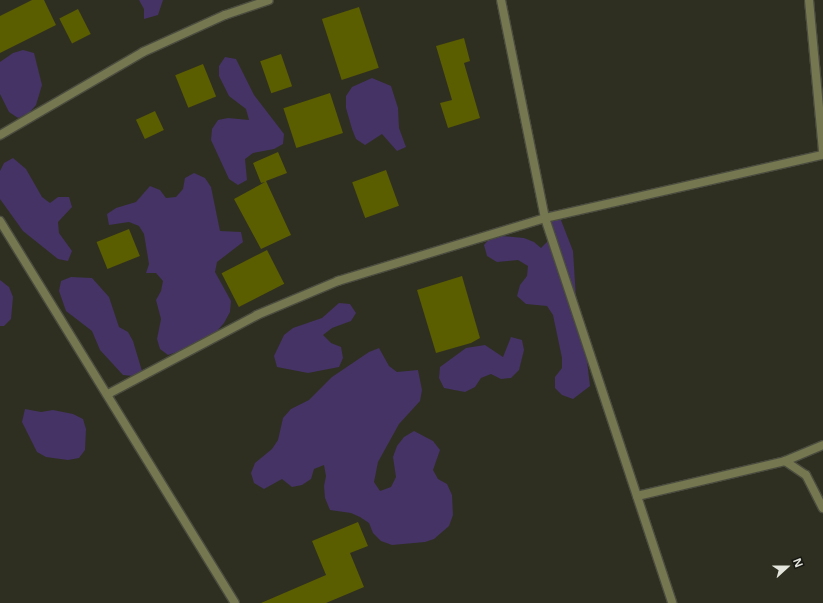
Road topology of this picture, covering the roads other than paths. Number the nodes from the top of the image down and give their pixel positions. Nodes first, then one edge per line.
1 (269, 0) edge
2 (502, 0) edge
3 (809, 0) edge
4 (0, 135) edge
5 (823, 151) edge
6 (823, 156) edge
7 (545, 218) junction
8 (0, 221) edge
9 (108, 394) junction
10 (823, 445) edge
11 (785, 461) junction
12 (637, 496) junction
13 (823, 508) edge
14 (236, 603) edge
15 (672, 603) edge

1 - 4 street
2 - 7 street
3 - 5 street
6 - 7 street
7 - 9 street
7 - 12 street
8 - 9 street
9 - 14 street
10 - 11 street
11 - 12 street
11 - 13 street
12 - 15 street

